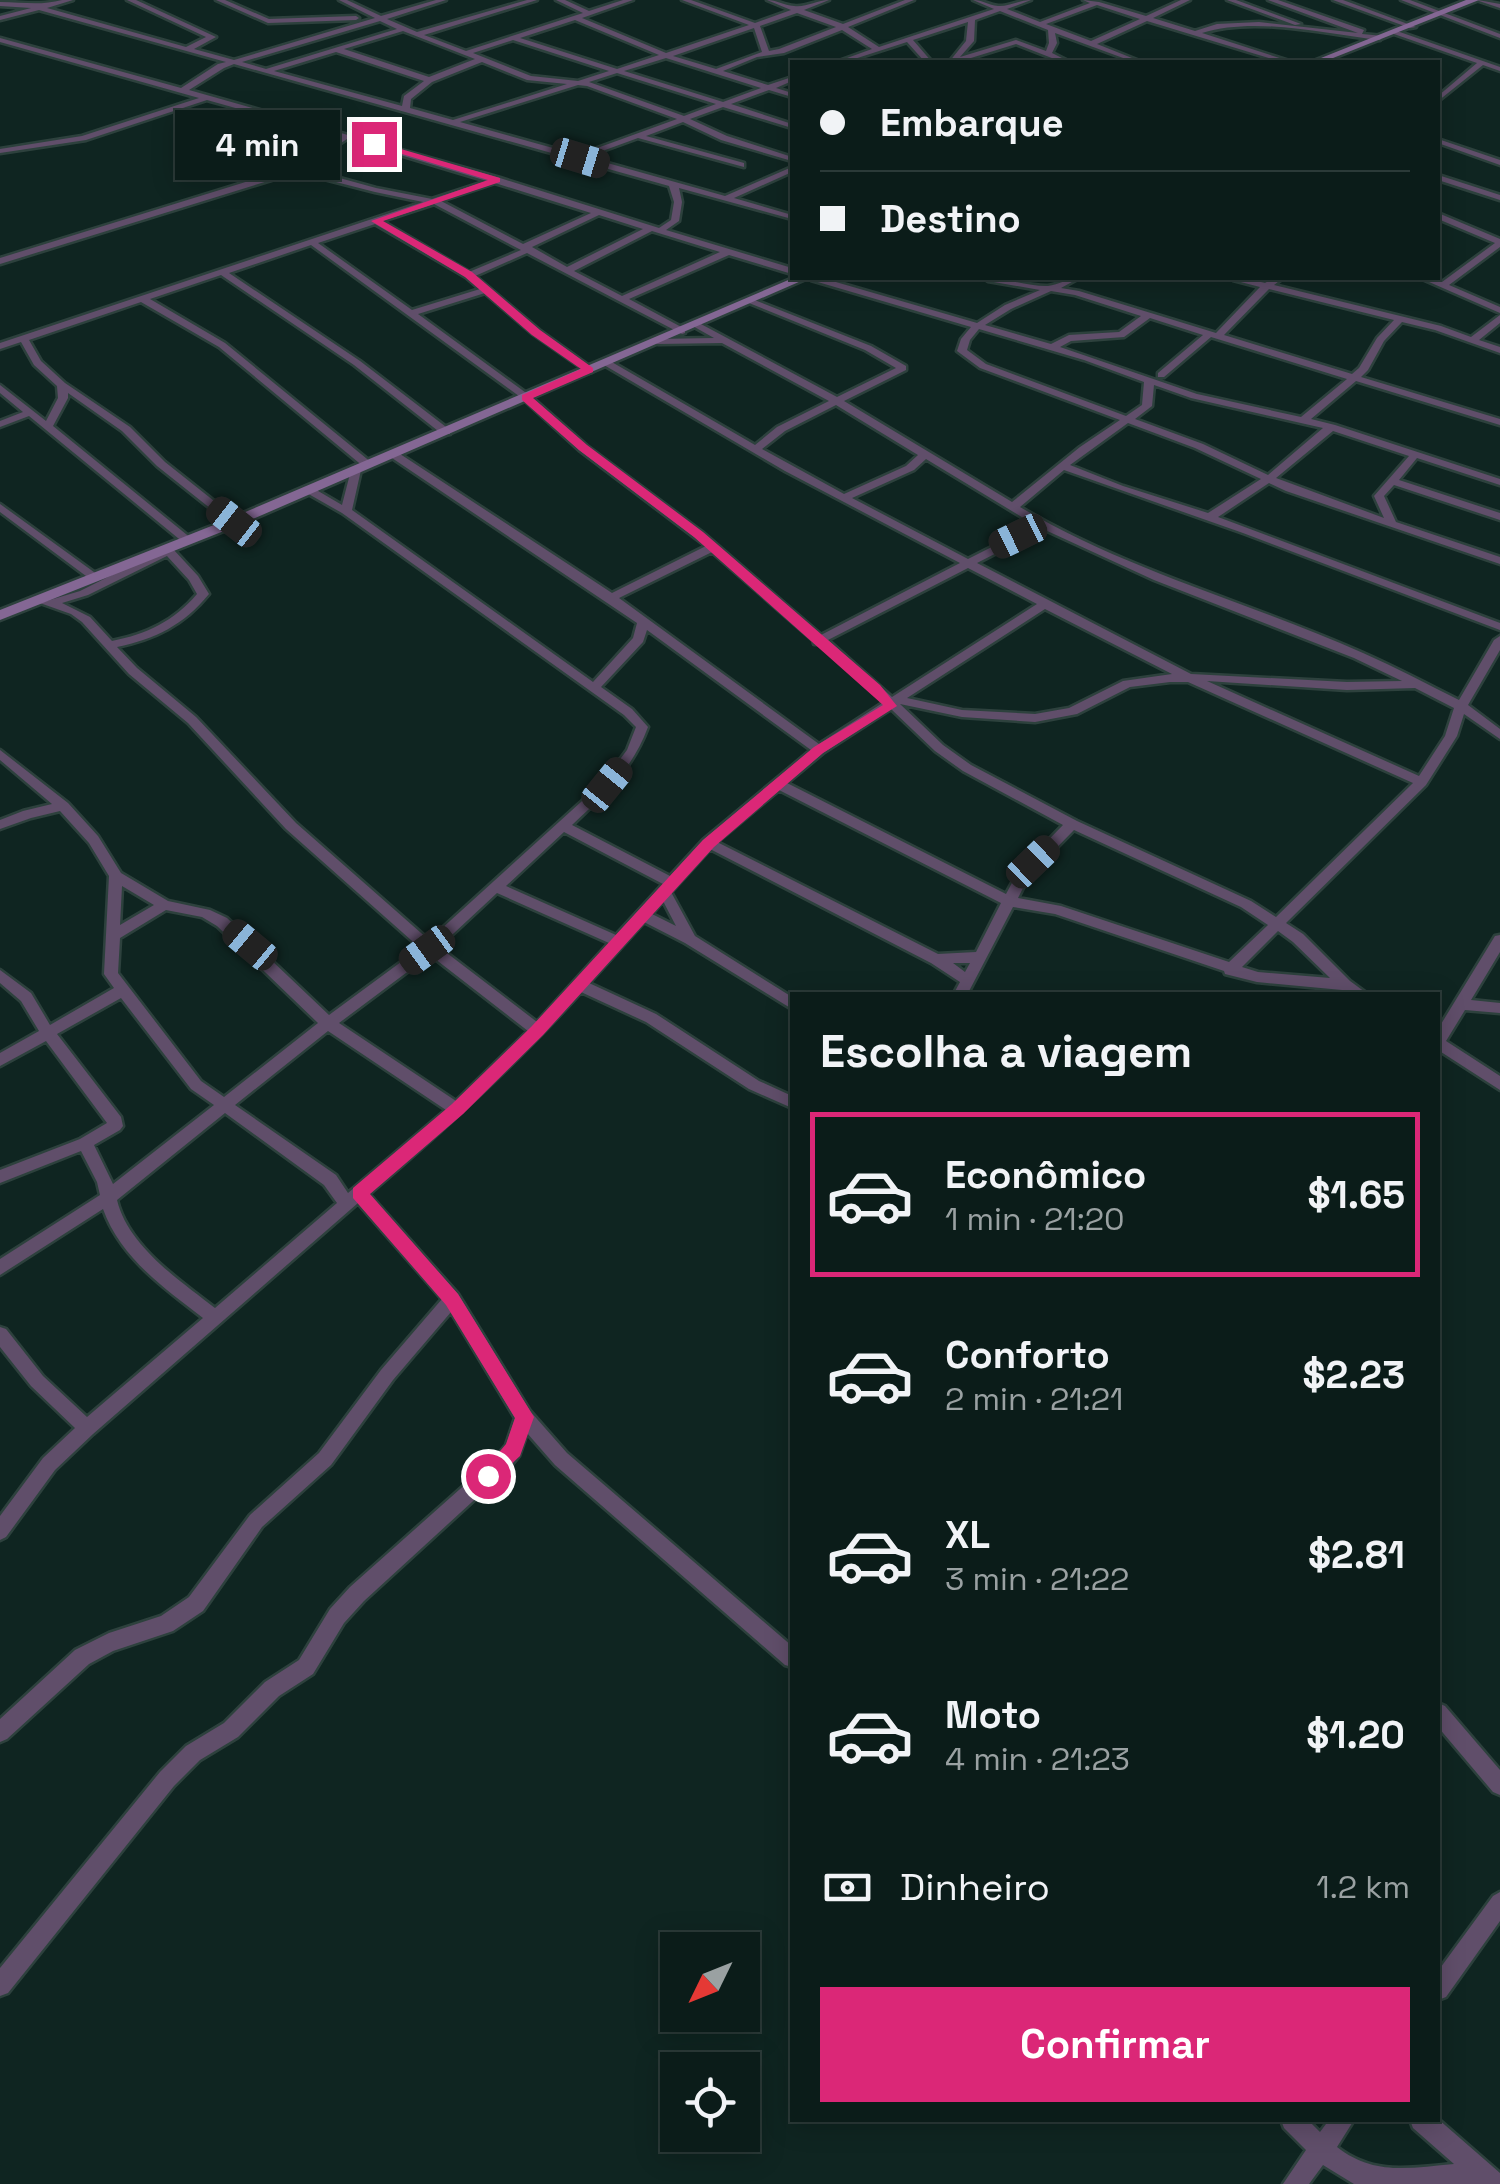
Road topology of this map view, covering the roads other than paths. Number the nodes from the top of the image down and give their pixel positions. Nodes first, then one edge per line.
1 (70, 0) edge
2 (130, 0) edge
3 (220, 0) edge
4 (342, 0) edge
5 (444, 0) edge
6 (534, 0) edge
7 (560, 0) edge
8 (630, 0) edge
9 (685, 0) edge
10 (724, 0) edge
11 (826, 0) edge
12 (911, 0) edge
13 (976, 0) edge
14 (1028, 0) edge
15 (1086, 0) edge
16 (1186, 0) edge
17 (1230, 0) edge
18 (1259, 0) edge
19 (1271, 0) edge
20 (1336, 0) edge
21 (1404, 0) edge
22 (1478, 0) edge
23 (772, 1) edge
24 (1097, 3) junction
25 (0, 4) edge
26 (1246, 5) junction
27 (703, 6) junction
28 (1500, 6) edge
29 (39, 8) junction
30 (1000, 9) junction
31 (797, 10) junction
32 (588, 13) junction
33 (0, 15) edge
34 (1440, 15) junction
35 (379, 17) junction
36 (574, 17) junction
37 (972, 17) junction
38 (1149, 18) junction
39 (769, 21) junction
40 (1040, 24) junction
41 (757, 26) junction
42 (844, 26) junction
43 (1412, 26) junction
44 (1050, 28) junction
45 (403, 29) junction
46 (1198, 32) junction
47 (1396, 32) junction
48 (418, 34) junction
49 (1322, 34) junction
50 (1500, 36) edge
51 (512, 38) junction
52 (1377, 38) junction
53 (908, 39) junction
54 (0, 40) edge
55 (1091, 44) junction
56 (188, 48) junction
57 (878, 49) junction
58 (336, 50) junction
59 (467, 52) junction
60 (1343, 52) junction
61 (766, 53) junction
62 (1048, 54) junction
63 (664, 55) junction
64 (483, 59) junction
65 (237, 60) junction
66 (845, 60) edge
67 (927, 60) edge
68 (953, 60) edge
69 (958, 60) edge
70 (1061, 60) edge
71 (1133, 60) edge
72 (1282, 60) edge
73 (1321, 60) edge
74 (1480, 64) junction
75 (620, 69) junction
76 (1500, 69) edge
77 (269, 70) junction
78 (714, 72) junction
79 (429, 80) junction
80 (790, 80) edge
81 (579, 82) junction
82 (768, 88) junction
83 (182, 91) junction
84 (790, 94) edge
85 (1440, 97) edge
86 (206, 98) junction
87 (724, 104) junction
88 (406, 108) junction
89 (678, 119) junction
90 (456, 121) junction
91 (790, 125) edge
92 (635, 135) junction
93 (344, 136) junction
94 (1440, 142) edge
95 (0, 151) edge
96 (580, 158) junction
97 (790, 158) edge
98 (1500, 163) edge
99 (740, 165) dead end
100 (297, 168) junction
101 (790, 170) edge
102 (1440, 177) edge
103 (497, 180) junction
104 (672, 184) junction
105 (727, 198) junction
106 (1500, 198) edge
107 (436, 202) junction
108 (601, 211) junction
109 (790, 216) edge
110 (1440, 217) edge
111 (376, 221) junction
112 (658, 228) junction
113 (312, 242) junction
114 (1499, 245) edge
115 (527, 248) junction
116 (6, 249) dead end
117 (730, 251) junction
118 (19, 255) junction
119 (0, 261) edge
120 (790, 269) edge
121 (568, 270) junction
122 (222, 272) junction
123 (469, 274) junction
124 (797, 280) edge
125 (821, 280) edge
126 (998, 280) edge
127 (1066, 280) edge
128 (1069, 280) edge
129 (1244, 280) edge
130 (1276, 280) edge
131 (1429, 280) edge
132 (1265, 285) junction
133 (1443, 286) junction
134 (488, 290) junction
135 (1051, 290) junction
136 (1076, 294) junction
137 (624, 298) junction
138 (143, 299) junction
139 (750, 300) junction
140 (1500, 310) edge
141 (409, 314) junction
142 (1147, 316) junction
143 (1500, 318) edge
144 (1400, 320) junction
145 (974, 325) junction
146 (689, 328) junction
147 (1213, 336) junction
148 (24, 338) junction
149 (1472, 340) junction
150 (658, 341) junction
151 (728, 342) junction
152 (0, 346) edge
153 (1051, 348) junction
154 (1500, 350) edge
155 (1088, 358) junction
156 (607, 363) junction
157 (589, 370) junction
158 (1161, 375) junction
159 (1350, 379) junction
160 (1149, 381) junction
161 (62, 385) junction
162 (0, 388) edge
163 (526, 397) junction
164 (837, 403) junction
165 (1235, 406) junction
166 (31, 412) junction
167 (1130, 418) junction
168 (1303, 421) junction
169 (1500, 422) edge
170 (0, 424) edge
171 (49, 425) junction
172 (1331, 427) junction
173 (446, 432) junction
174 (756, 450) junction
175 (392, 454) junction
176 (1415, 455) junction
177 (923, 456) junction
178 (1065, 467) junction
179 (362, 468) junction
180 (1269, 479) junction
181 (1395, 482) junction
182 (1500, 482) edge
183 (309, 490) junction
184 (844, 498) junction
185 (1014, 506) junction
186 (0, 507) edge
187 (346, 511) junction
188 (1210, 517) junction
189 (1500, 517) edge
190 (234, 522) junction
191 (1391, 522) junction
192 (1042, 524) junction
193 (179, 545) junction
194 (713, 547) junction
195 (968, 560) junction
196 (1500, 561) edge
197 (100, 580) junction
198 (611, 598) junction
199 (46, 603) junction
200 (1046, 603) junction
201 (6, 612) edge
202 (86, 616) junction
203 (643, 622) junction
204 (1500, 628) edge
205 (1500, 640) edge
206 (818, 641) junction
207 (108, 645) junction
208 (1494, 662) edge
209 (1190, 679) junction
210 (1417, 684) junction
211 (594, 689) junction
212 (895, 703) junction
213 (1460, 706) junction
214 (1500, 735) edge
215 (818, 750) junction
216 (0, 754) edge
217 (1422, 782) junction
218 (779, 784) junction
219 (47, 793) junction
220 (63, 806) junction
221 (28, 814) junction
222 (1072, 824) junction
223 (562, 825) junction
224 (0, 826) edge
225 (708, 843) junction
226 (116, 876) junction
227 (496, 887) junction
228 (668, 887) junction
229 (1010, 902) junction
230 (164, 905) junction
231 (644, 916) junction
232 (1276, 922) junction
233 (113, 936) junction
234 (690, 938) junction
235 (1500, 940) edge
236 (620, 942) junction
237 (427, 950) junction
238 (979, 957) junction
239 (936, 959) junction
240 (1230, 970) junction
241 (0, 975) edge
242 (1345, 984) junction
243 (580, 985) junction
244 (964, 988) edge
245 (123, 990) junction
246 (1357, 992) edge
247 (790, 1003) edge
248 (1460, 1004) junction
249 (1500, 1008) edge
250 (328, 1023) junction
251 (538, 1030) junction
252 (48, 1034) junction
253 (1440, 1039) edge
254 (1440, 1043) edge
255 (1457, 1056) junction
256 (1440, 1057) edge
257 (0, 1060) edge
258 (1500, 1084) edge
259 (790, 1101) edge
260 (225, 1106) junction
261 (458, 1109) junction
262 (84, 1143) junction
263 (0, 1177) edge
264 (109, 1196) junction
265 (353, 1199) junction
266 (0, 1268) edge
267 (452, 1299) junction
268 (216, 1318) junction
269 (0, 1334) edge
270 (524, 1417) junction
271 (87, 1428) junction
272 (0, 1532) edge
273 (790, 1656) edge
274 (1440, 1715) edge
275 (0, 1732) edge
276 (1476, 1754) junction
277 (1500, 1766) edge
278 (1500, 1785) edge
279 (1500, 1903) edge
280 (0, 1985) edge
281 (1440, 1986) edge
282 (1294, 2122) edge
283 (1343, 2122) edge
284 (1422, 2122) edge
285 (1323, 2149) junction
286 (1487, 2178) edge
287 (1295, 2184) edge

1 - 29 street
2 - 56 street
3 - 35 street
4 - 35 street
5 - 35 street
6 - 48 street
7 - 32 street
8 - 32 street
9 - 27 street
10 - 27 street
11 - 31 street
12 - 42 street
13 - 30 street
14 - 30 street
15 - 24 street
16 - 38 street
17 - 26 street
18 - 26 street
19 - 52 street
20 - 43 street
21 - 34 street
22 - 28 street
22 - 34 street
23 - 31 street
23 - 39 street
24 - 38 street
24 - 40 street
25 - 29 street
26 - 49 street
27 - 41 street
29 - 33 street
29 - 56 street
30 - 37 street
30 - 40 street
31 - 39 street
31 - 42 street
32 - 36 street
34 - 43 street
34 - 50 street
35 - 45 street
35 - 65 street
36 - 51 street
36 - 63 street
37 - 53 street
37 - 68 street
38 - 46 street
38 - 55 street
39 - 41 street
40 - 44 street
41 - 61 street
41 - 63 street
42 - 57 street
42 - 61 street
43 - 47 street
44 - 55 street
44 - 62 street
45 - 48 street
45 - 58 street
46 - 49 street
46 - 72 street
47 - 52 street
47 - 74 street
48 - 59 street
49 - 52 street
49 - 60 street
51 - 59 street
51 - 75 street
52 - 60 street
53 - 57 street
53 - 67 street
54 - 83 street
55 - 71 street
56 - 65 street
57 - 66 street
58 - 77 street
58 - 79 street
59 - 64 street
60 - 73 street
61 - 78 street
62 - 69 street
62 - 70 street
63 - 75 street
63 - 78 street
64 - 79 street
64 - 81 street
65 - 77 street
65 - 83 street
74 - 76 street
74 - 85 street
75 - 81 street
75 - 87 street
77 - 88 street
78 - 82 street
79 - 88 street
80 - 82 street
81 - 89 street
81 - 90 street
82 - 84 street
82 - 87 street
83 - 86 street
86 - 93 street
86 - 95 street
87 - 89 street
87 - 91 street
88 - 90 street
89 - 92 street
89 - 97 street
90 - 96 street
92 - 96 street
92 - 99 street
93 - 100 street
93 - 103 street
94 - 98 street
96 - 104 street
100 - 107 street
100 - 118 street
101 - 105 street
102 - 106 street
103 - 107 street
103 - 108 street
104 - 105 street
104 - 112 street
105 - 109 street
107 - 111 street
107 - 115 street
108 - 112 street
108 - 115 street
110 - 114 street
111 - 113 street
111 - 123 street
112 - 117 street
112 - 121 street
113 - 122 street
113 - 141 street
114 - 133 street
115 - 121 street
115 - 123 street
116 - 118 street
117 - 120 street
117 - 137 street
118 - 119 street
121 - 137 street
122 - 138 street
122 - 173 street
123 - 134 street
124 - 139 street
125 - 145 street
126 - 135 street
127 - 135 street
128 - 136 street
129 - 132 street
130 - 132 street
131 - 133 street
132 - 144 street
132 - 147 street
133 - 140 street
134 - 141 street
134 - 157 street
135 - 136 street
135 - 145 street
136 - 142 street
137 - 146 street
138 - 148 street
138 - 179 street
139 - 146 street
139 - 164 street
141 - 163 street
142 - 147 street
142 - 153 street
143 - 149 street
144 - 149 street
144 - 159 street
145 - 153 street
145 - 167 street
146 - 150 street
146 - 151 street
147 - 158 street
147 - 159 street
148 - 152 street
148 - 161 street
149 - 154 street
150 - 151 street
150 - 156 street
151 - 164 street
153 - 155 street
155 - 158 street
155 - 160 street
156 - 157 street
156 - 174 street
157 - 163 street
158 - 165 street
159 - 168 street
159 - 169 street
160 - 165 street
160 - 167 street
161 - 171 street
161 - 190 street
162 - 166 street
163 - 173 street
163 - 194 street
164 - 174 street
164 - 177 street
165 - 168 street
166 - 170 street
166 - 171 street
167 - 178 street
167 - 180 street
168 - 172 street
171 - 193 street
172 - 176 street
172 - 180 street
173 - 175 street
174 - 184 street
175 - 179 street
175 - 198 street
176 - 181 street
176 - 182 street
177 - 184 street
177 - 185 street
178 - 185 street
178 - 188 street
179 - 183 street
179 - 187 street
180 - 188 street
180 - 191 street
181 - 189 street
181 - 191 street
183 - 187 street
183 - 190 street
184 - 195 street
185 - 192 street
186 - 197 street
187 - 211 street
188 - 204 street
190 - 193 street
191 - 196 street
192 - 195 street
192 - 210 street
193 - 197 street
193 - 207 street
194 - 198 street
194 - 206 street
195 - 200 street
195 - 206 street
197 - 199 street
197 - 201 street
197 - 202 street
198 - 203 street
199 - 201 street
199 - 202 street
200 - 209 street
200 - 212 street
202 - 207 street
203 - 211 street
203 - 215 street
205 - 208 street
206 - 212 street
207 - 237 street
208 - 213 street
209 - 210 street
209 - 212 street
209 - 217 street
210 - 213 street
211 - 223 street
212 - 215 street
212 - 222 street
213 - 214 street
213 - 217 street
215 - 218 street
216 - 219 street
217 - 232 street
218 - 225 street
218 - 229 street
219 - 220 street
219 - 221 street
220 - 221 street
220 - 226 street
221 - 224 street
222 - 229 street
222 - 232 street
223 - 227 street
223 - 228 street
225 - 228 street
225 - 239 street
226 - 230 street
226 - 233 street
227 - 236 street
227 - 237 street
228 - 231 street
228 - 234 street
229 - 238 street
229 - 240 street
230 - 233 street
230 - 250 street
231 - 234 street
231 - 236 street
232 - 240 street
232 - 242 street
233 - 245 street
234 - 247 street
235 - 248 street
236 - 243 street
237 - 250 street
237 - 251 street
238 - 239 street
238 - 244 street
239 - 244 street
240 - 242 street
241 - 252 street
242 - 246 street
243 - 251 street
243 - 259 street
245 - 252 street
245 - 260 street
248 - 249 street
248 - 253 street
250 - 260 street
250 - 261 street
251 - 261 street
252 - 257 street
252 - 262 street
254 - 255 street
255 - 256 street
255 - 258 street
260 - 264 street
260 - 265 street
261 - 265 street
262 - 263 street
262 - 264 street
264 - 266 street
264 - 268 street
265 - 267 street
265 - 268 street
267 - 270 street
267 - 275 street
268 - 271 street
269 - 271 street
270 - 273 street
270 - 280 street
271 - 272 street
274 - 276 street
276 - 277 street
276 - 278 street
279 - 281 street
282 - 285 street
283 - 285 street
284 - 286 street
285 - 286 street
285 - 287 street

